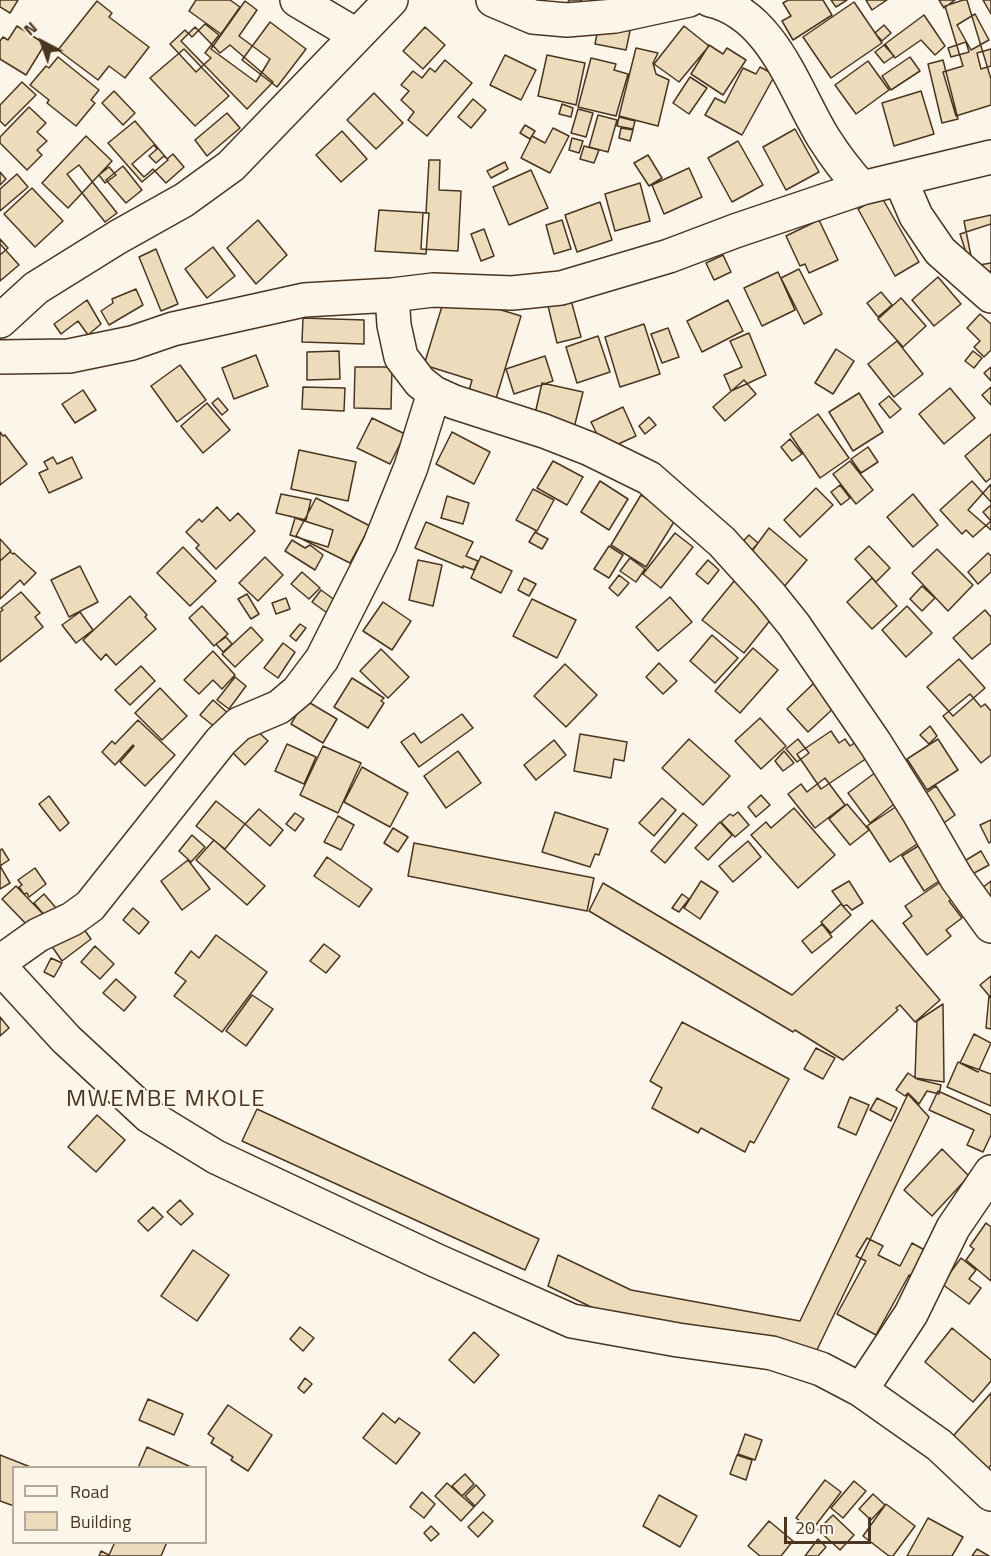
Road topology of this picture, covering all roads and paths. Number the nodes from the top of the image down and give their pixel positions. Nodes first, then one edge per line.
1 (297, 0) edge
2 (391, 0) edge
3 (493, 0) edge
4 (689, 0) edge
5 (710, 0) edge
6 (356, 34) junction
7 (991, 157) edge
8 (900, 179) junction
9 (862, 188) junction
10 (392, 295) junction
11 (991, 296) edge
12 (0, 321) edge
13 (0, 357) edge
14 (434, 393) junction
15 (991, 926) edge
16 (0, 962) edge
17 (0, 967) edge
18 (991, 1172) edge
19 (861, 1390) junction
20 (991, 1494) edge

1 - 6 street
2 - 6 street
3 - 4 street
5 - 9 street
6 - 12 street
7 - 8 street
8 - 9 street
8 - 11 street
9 - 10 street
10 - 13 street
10 - 14 street
14 - 15 street
14 - 16 street
17 - 19 street
18 - 19 street
19 - 20 street

